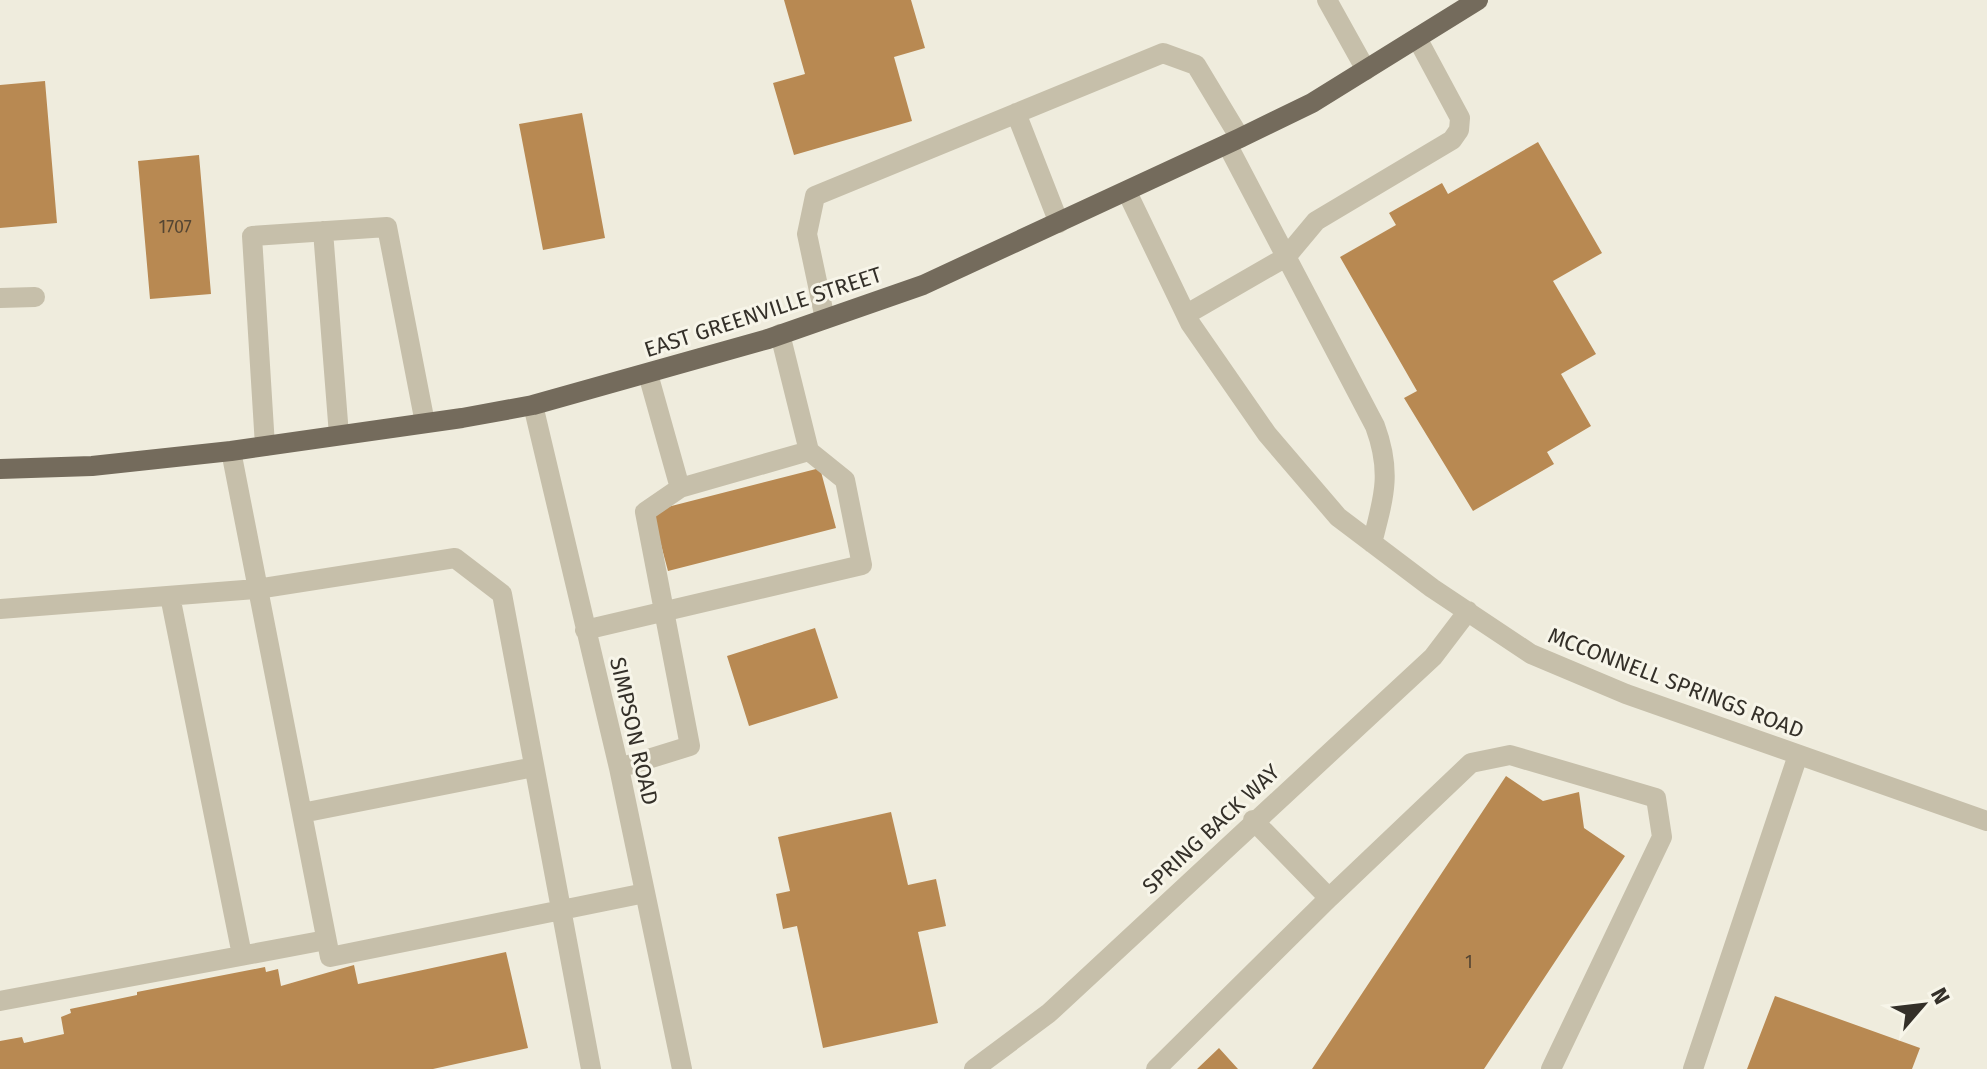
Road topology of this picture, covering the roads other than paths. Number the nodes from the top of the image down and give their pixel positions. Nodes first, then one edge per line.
1 (1327, 0) edge
2 (1478, 0) edge
3 (1417, 38) junction
4 (1366, 70) junction
5 (1016, 113) junction
6 (1234, 141) junction
7 (1127, 192) junction
8 (1059, 223) junction
9 (323, 231) junction
10 (1286, 257) junction
11 (35, 297) dead end
12 (0, 298) edge
13 (1187, 314) junction
14 (825, 319) junction
15 (780, 334) junction
16 (648, 374) junction
17 (533, 405) junction
18 (425, 423) junction
19 (339, 435) junction
20 (265, 446) junction
21 (231, 451) junction
22 (809, 451) junction
23 (0, 469) edge
24 (680, 488) junction
25 (1372, 543) junction
26 (257, 589) junction
27 (170, 596) junction
28 (0, 609) edge
29 (664, 611) junction
30 (1468, 611) junction
31 (585, 630) junction
32 (1798, 755) junction
33 (534, 767) junction
34 (619, 768) junction
35 (302, 813) junction
36 (1253, 820) junction
37 (1987, 821) edge
38 (645, 893) junction
39 (1329, 898) junction
40 (560, 910) junction
41 (326, 940) junction
42 (242, 955) junction
43 (0, 1001) edge
44 (591, 1069) edge
45 (682, 1069) edge
46 (974, 1069) edge
47 (1156, 1069) edge
48 (1551, 1069) edge
49 (1693, 1069) edge

1 - 4 street
2 - 3 main road, EAST GREENVILLE STREET
3 - 4 main road, EAST GREENVILLE STREET
3 - 10 street
4 - 6 main road, EAST GREENVILLE STREET
5 - 6 street
5 - 8 street
5 - 14 street
6 - 7 main road, EAST GREENVILLE STREET
6 - 10 street
7 - 8 main road, EAST GREENVILLE STREET
7 - 13 street, MCCONNELL SPRINGS ROAD
8 - 14 main road, EAST GREENVILLE STREET
9 - 18 street
9 - 19 street
9 - 20 street
10 - 13 street
10 - 25 street
11 - 12 street
13 - 25 street, MCCONNELL SPRINGS ROAD
14 - 15 main road, EAST GREENVILLE STREET
15 - 16 main road, EAST GREENVILLE STREET
15 - 22 street
16 - 17 main road, EAST GREENVILLE STREET
16 - 24 street
17 - 18 main road, EAST GREENVILLE STREET
17 - 31 street, SIMPSON ROAD
18 - 19 main road, EAST GREENVILLE STREET
19 - 20 main road, EAST GREENVILLE STREET
20 - 21 main road, EAST GREENVILLE STREET
21 - 23 main road, EAST GREENVILLE STREET
21 - 26 street
22 - 24 street
22 - 29 street
24 - 29 street
25 - 30 street, MCCONNELL SPRINGS ROAD
26 - 27 street
26 - 33 street
26 - 35 street
27 - 28 street
27 - 42 street
29 - 31 street
29 - 34 street
30 - 32 street, MCCONNELL SPRINGS ROAD
30 - 36 street, SPRING BACK WAY
31 - 34 street, SIMPSON ROAD
32 - 37 street, MCCONNELL SPRINGS ROAD
32 - 49 street
33 - 35 street
33 - 40 street
34 - 38 street, SIMPSON ROAD
35 - 41 street
36 - 39 street
36 - 46 street, SPRING BACK WAY
38 - 40 street
38 - 45 street, SIMPSON ROAD
39 - 47 street
39 - 48 street
40 - 41 street
40 - 44 street
41 - 42 street
42 - 43 street

